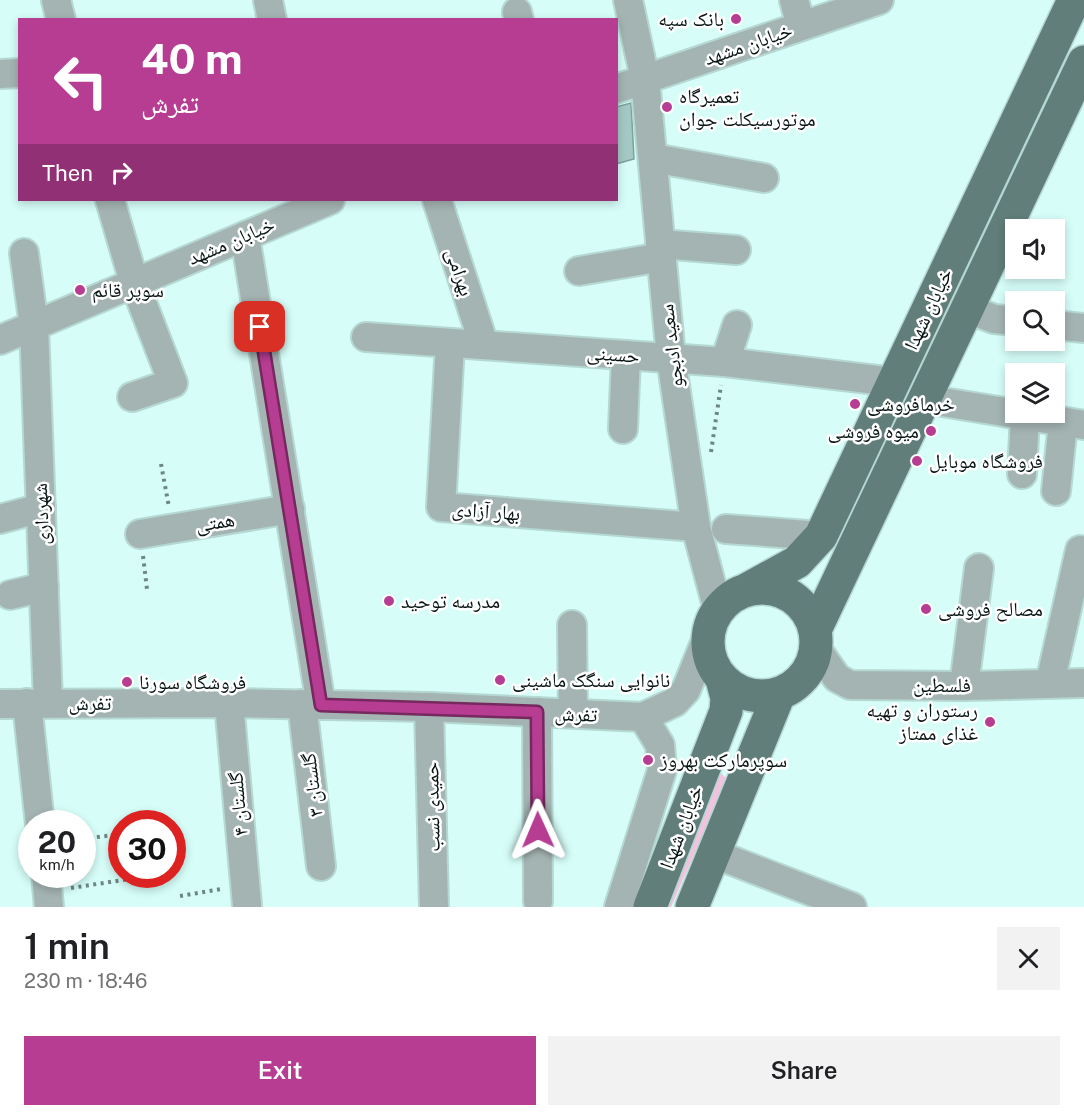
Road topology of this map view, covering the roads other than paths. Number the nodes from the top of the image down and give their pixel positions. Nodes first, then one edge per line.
1 (56, 0) edge
2 (268, 0) edge
3 (628, 0) edge
4 (879, 0) edge
5 (1074, 0) edge
6 (798, 13) edge
7 (60, 18) edge
8 (272, 18) edge
9 (1084, 62) edge
10 (18, 73) edge
11 (0, 74) edge
12 (645, 79) junction
13 (618, 88) edge
14 (652, 158) junction
15 (765, 178) dead end
16 (110, 201) edge
17 (322, 201) edge
18 (437, 201) edge
19 (245, 236) junction
20 (736, 249) dead end
21 (661, 251) junction
22 (24, 253) dead end
23 (579, 271) dead end
24 (134, 282) junction
25 (966, 308) junction
26 (1005, 320) edge
27 (737, 325) dead end
28 (34, 326) junction
29 (1065, 326) edge
30 (1084, 328) edge
31 (366, 338) dead end
32 (0, 340) edge
33 (450, 343) junction
34 (484, 345) junction
35 (626, 355) junction
36 (671, 358) junction
37 (725, 362) junction
38 (894, 382) junction
39 (132, 397) dead end
40 (924, 399) junction
41 (1005, 413) edge
42 (1025, 423) edge
43 (1073, 423) edge
44 (623, 429) dead end
45 (1022, 474) dead end
46 (1056, 491) dead end
47 (41, 508) junction
48 (290, 509) junction
49 (0, 519) edge
50 (696, 526) junction
51 (726, 529) dead end
52 (140, 534) road end
53 (821, 536) junction
54 (1080, 550) dead end
55 (980, 568) dead end
56 (44, 586) junction
57 (748, 589) junction
58 (10, 596) dead end
59 (713, 621) junction
60 (572, 626) dead end
61 (816, 639) junction
62 (722, 679) junction
63 (1050, 683) junction
64 (1084, 683) edge
65 (964, 686) junction
66 (779, 694) junction
67 (25, 703) edge
68 (229, 703) junction
69 (312, 704) junction
70 (429, 707) junction
71 (537, 712) junction
72 (573, 713) junction
73 (643, 717) junction
74 (706, 762) junction
75 (654, 800) junction
76 (38, 810) edge
77 (712, 854) junction
78 (321, 866) dead end
79 (246, 895) road end
80 (538, 901) dead end
81 (434, 907) edge
82 (619, 907) edge
83 (650, 907) edge
84 (692, 907) edge
85 (852, 907) edge

1 - 7 street
2 - 8 street
3 - 12 street, سعید ادبجو
4 - 6 street, خیابان مشهد
5 - 38 main road, خیابان شهدا
6 - 12 street, خیابان مشهد
9 - 25 main road, خیابان شهدا
10 - 11 street
12 - 13 street, خیابان مشهد
12 - 14 street, سعید ادبجو
14 - 15 street
14 - 21 street, سعید ادبجو
16 - 24 street
17 - 19 street, خیابان مشهد
18 - 34 street, بهرامی
19 - 24 street, خیابان مشهد
19 - 48 street, گلستان ۳
20 - 21 street
21 - 23 street
21 - 36 street, سعید ادبجو
22 - 28 street, شهرداری
24 - 28 street, خیابان مشهد
24 - 39 street
25 - 26 street
25 - 40 main road, خیابان شهدا
27 - 37 street
28 - 32 street, خیابان مشهد
28 - 47 street, شهرداری
29 - 30 street
31 - 33 street, حسینی
33 - 34 street, حسینی
33 - 50 street, بهار آزادی
34 - 35 street, حسینی
35 - 36 street, حسینی
35 - 44 street
36 - 37 street, حسینی
36 - 50 street, سعید ادبجو
37 - 38 street, حسینی
38 - 53 main road, خیابان شهدا
40 - 41 street
40 - 61 main road, خیابان شهدا
42 - 45 street
43 - 46 street
47 - 49 street
47 - 56 street, شهرداری
48 - 52 street, همتی
48 - 69 street, گلستان ۳
50 - 59 street, سعید ادبجو
51 - 53 street
53 - 57 main road, خیابان شهدا
54 - 63 street
55 - 65 street
56 - 58 street
56 - 67 street, شهرداری
57 - 59 main road
57 - 61 main road
59 - 62 main road
59 - 73 street, تفرش
60 - 72 street
61 - 65 street, فلسطین
61 - 66 main road
62 - 66 main road
62 - 74 main road, خیابان شهدا
63 - 64 street, فلسطین
63 - 65 street, فلسطین
66 - 77 main road, خیابان شهدا
67 - 68 street, تفرش
67 - 76 street, شهرداری
68 - 69 street, تفرش
68 - 79 street, گلستان ۴
69 - 70 street, تفرش
69 - 78 street, گلستان ۳
70 - 71 street, تفرش
70 - 81 street, حمیدی نسب
71 - 72 street, تفرش
71 - 80 street
72 - 73 street, تفرش
73 - 75 street
74 - 75 street
74 - 83 main road, خیابان شهدا
75 - 82 street
77 - 84 main road, خیابان شهدا
77 - 85 street

